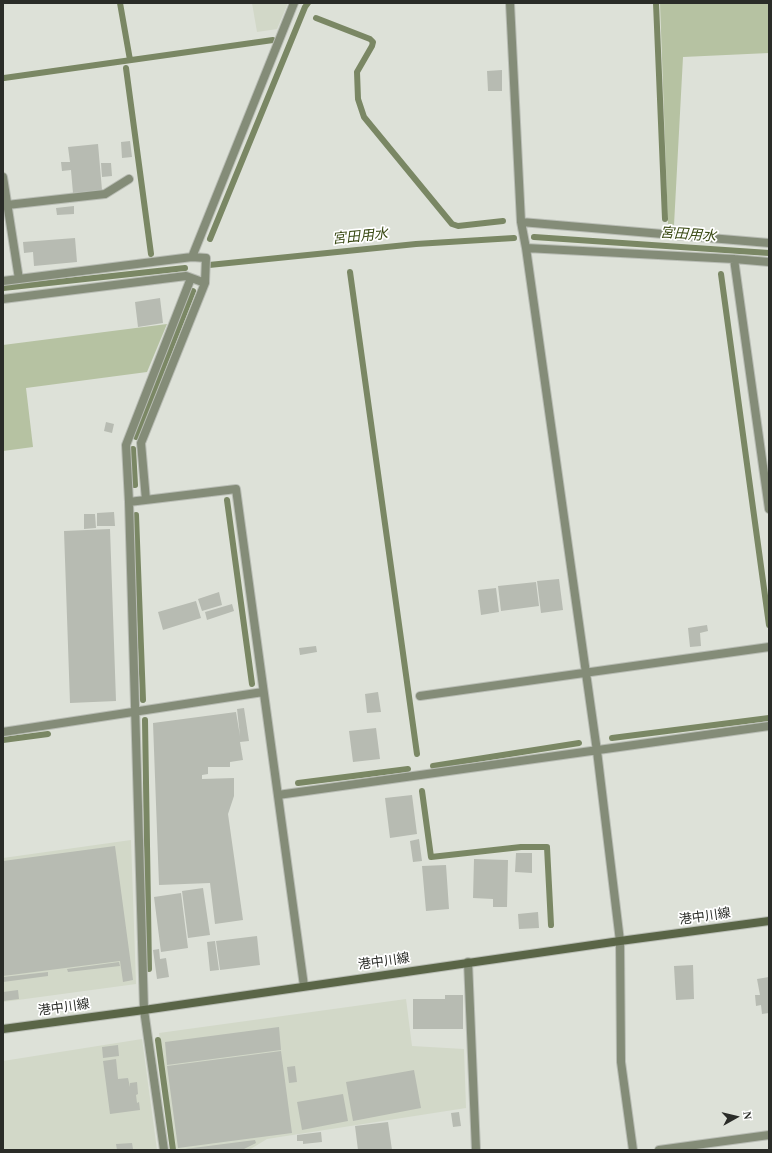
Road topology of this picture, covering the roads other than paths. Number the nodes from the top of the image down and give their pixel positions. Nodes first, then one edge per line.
1 (294, 3) edge
2 (510, 3) edge
3 (3, 177) edge
4 (129, 179) dead end
5 (8, 205) junction
6 (521, 222) junction
7 (769, 243) edge
8 (526, 248) junction
9 (192, 257) junction
10 (734, 259) junction
11 (769, 262) edge
12 (191, 278) junction
13 (19, 279) junction
14 (3, 281) edge
15 (205, 283) junction
16 (3, 298) edge
17 (127, 442) junction
18 (141, 443) junction
19 (146, 500) junction
20 (129, 502) junction
21 (769, 509) edge
22 (769, 647) edge
23 (586, 672) junction
24 (263, 692) junction
25 (420, 696) dead end
26 (136, 712) junction
27 (769, 726) edge
28 (3, 732) edge
29 (597, 751) junction
30 (278, 795) junction
31 (769, 921) edge
32 (620, 941) junction
33 (468, 962) junction
34 (304, 986) junction
35 (144, 1010) junction
36 (3, 1029) edge
37 (769, 1135) edge
38 (164, 1150) edge
39 (476, 1150) edge
40 (633, 1150) edge
41 (659, 1150) edge

1 - 9 street
2 - 6 street
3 - 5 street
4 - 5 street
5 - 13 street
6 - 7 street
6 - 8 street
8 - 10 street
8 - 23 street
9 - 13 street
9 - 15 street
10 - 11 street
10 - 21 street
12 - 15 street
12 - 16 street
12 - 17 street
13 - 14 street
15 - 18 street
17 - 18 street
17 - 20 street
18 - 19 street
19 - 20 street
19 - 24 street
20 - 26 street
22 - 23 street
23 - 25 street
23 - 29 street
24 - 26 street
24 - 30 street
26 - 28 street
26 - 35 street
27 - 29 street
29 - 30 street
29 - 32 street
30 - 34 street
31 - 32 main road, 港中川線
32 - 33 main road, 港中川線
32 - 40 street
33 - 34 main road, 港中川線
33 - 39 street
34 - 35 main road, 港中川線
35 - 36 main road, 港中川線
35 - 38 street
37 - 41 street

